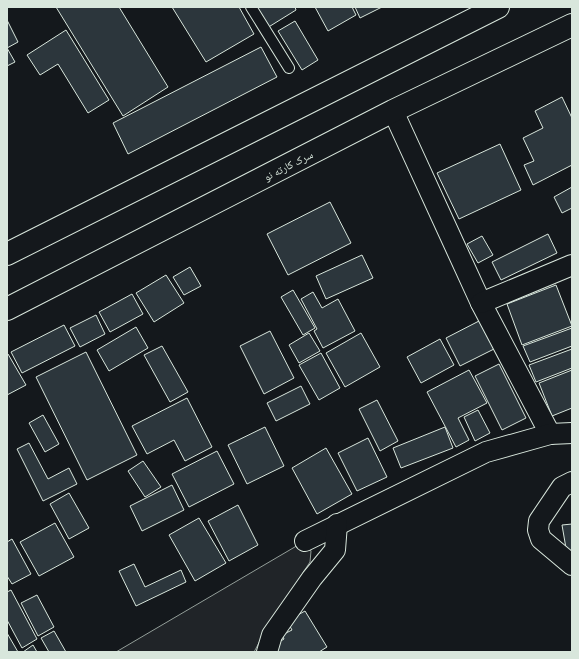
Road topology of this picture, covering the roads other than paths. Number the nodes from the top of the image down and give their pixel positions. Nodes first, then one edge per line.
1 (251, 7) edge
2 (498, 7) edge
3 (572, 25) edge
4 (289, 68) dead end
5 (394, 111) junction
6 (7, 254) edge
7 (572, 265) edge
8 (481, 304) junction
9 (7, 309) edge
10 (572, 433) edge
11 (550, 434) junction
12 (572, 482) edge
13 (337, 524) junction
14 (305, 541) dead end
15 (572, 565) edge
16 (267, 652) edge

1 - 4 lane
2 - 6 highway
3 - 5 highway, سرک کارته نو
5 - 8 street
5 - 9 highway, سرک کارته نو
7 - 8 street
8 - 11 street
10 - 11 street
11 - 13 street
12 - 15 street
13 - 14 street
13 - 16 street

